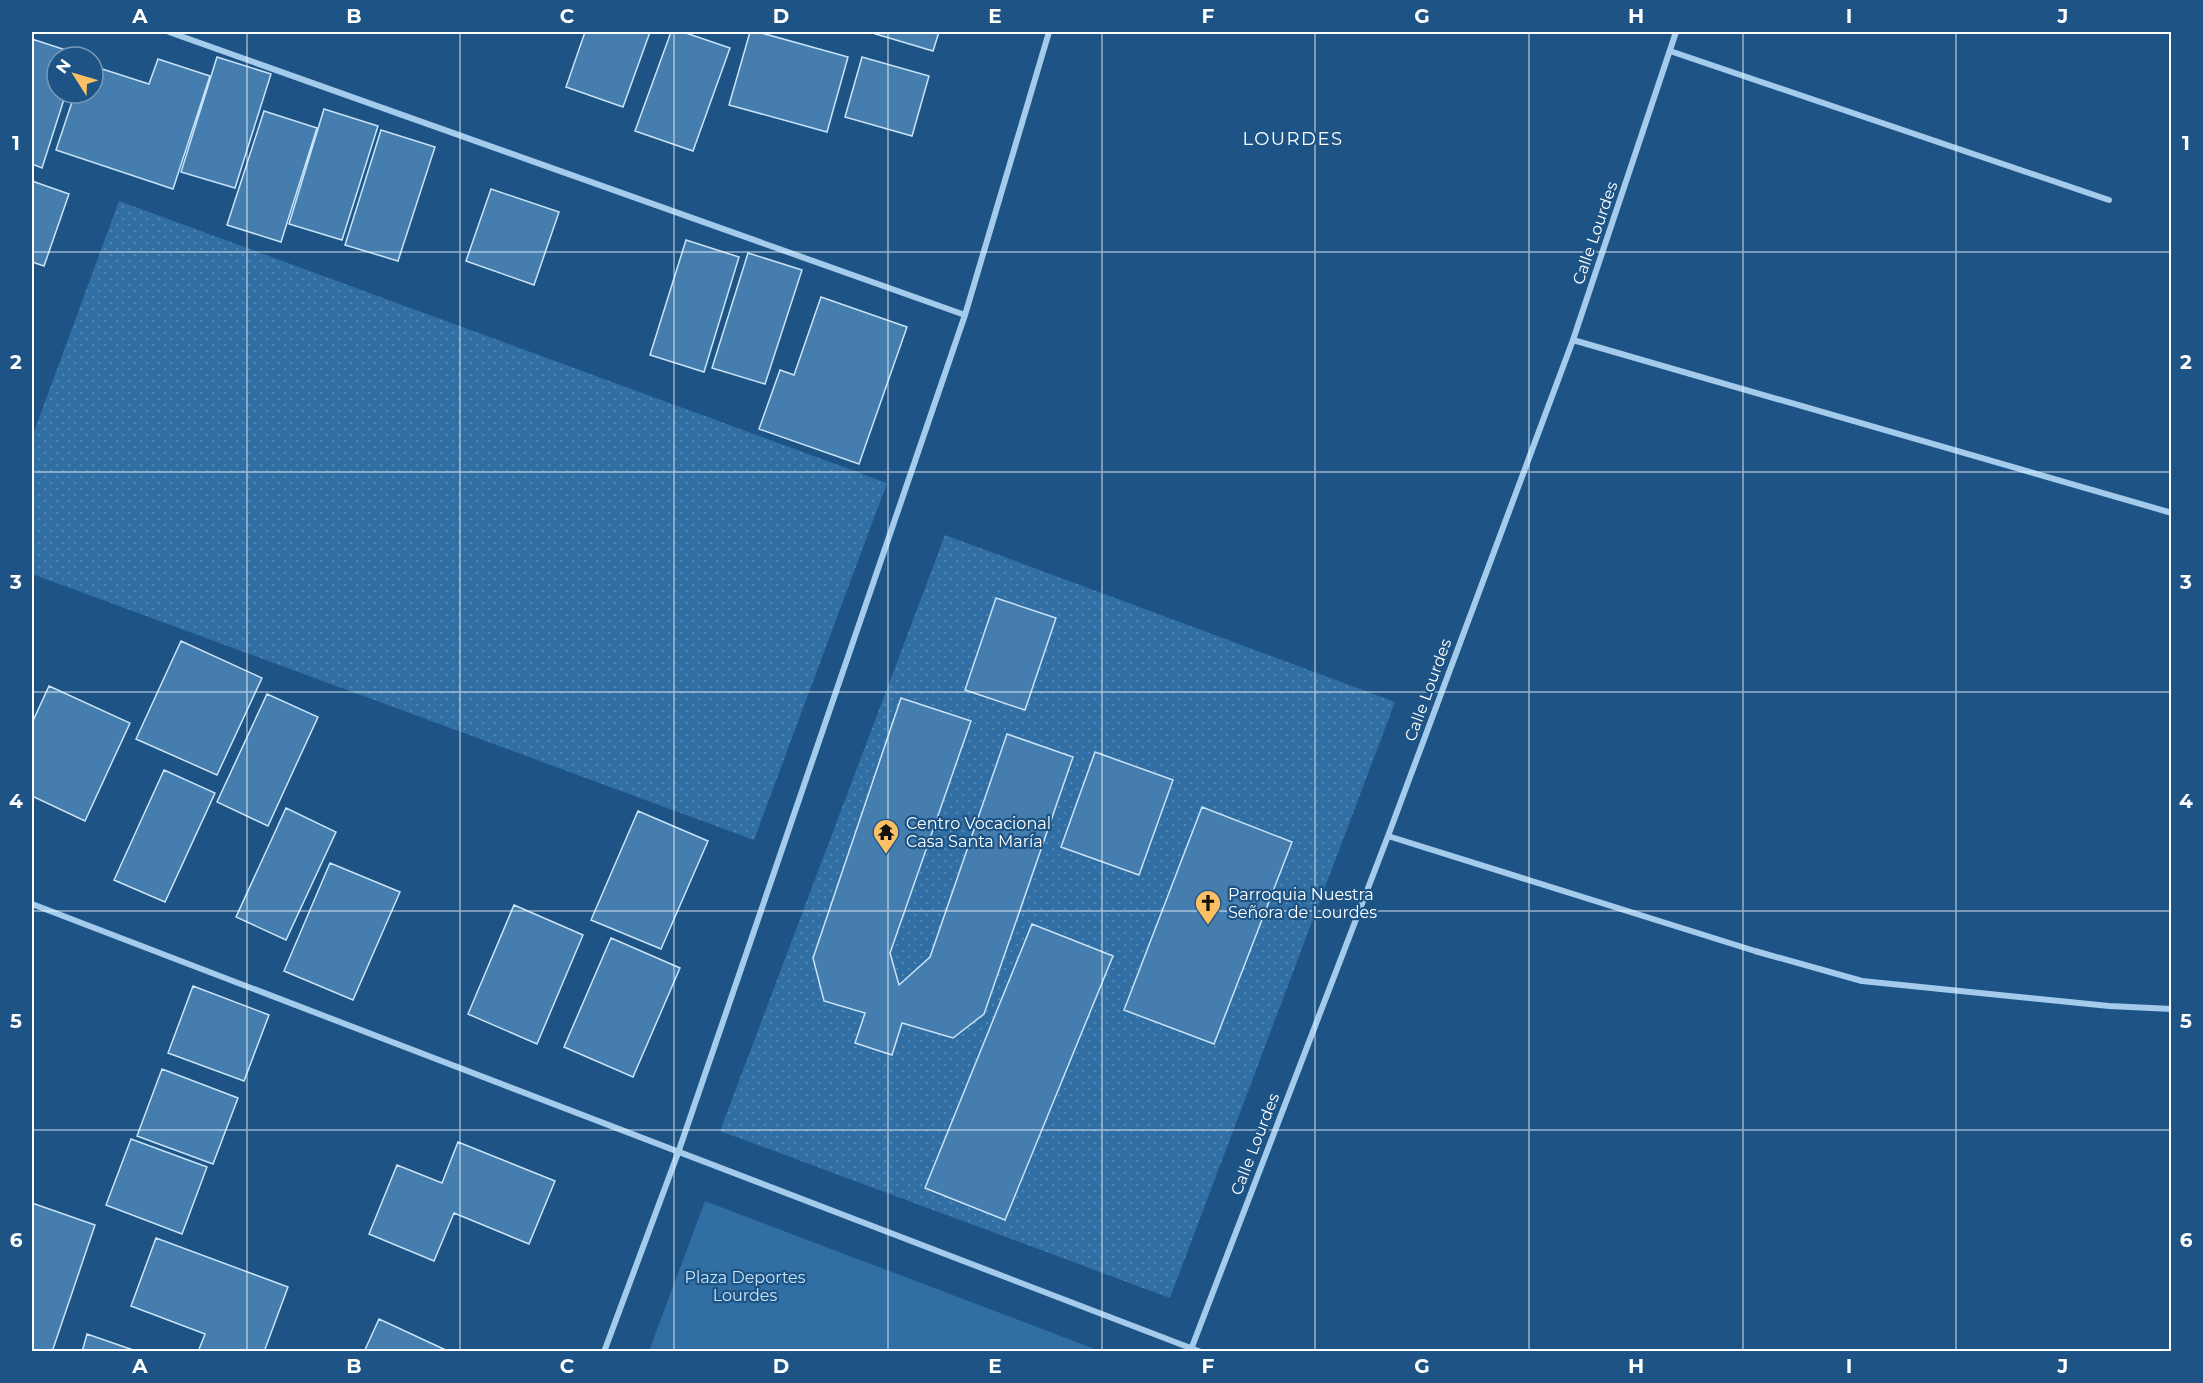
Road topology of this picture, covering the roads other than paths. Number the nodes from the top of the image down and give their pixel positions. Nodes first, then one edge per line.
1 (169, 32) edge
2 (1049, 32) edge
3 (1676, 32) edge
4 (1670, 51) junction
5 (2109, 200) dead end
6 (965, 315) junction
7 (1573, 340) junction
8 (2172, 513) edge
9 (1388, 836) junction
10 (32, 904) edge
11 (2172, 1008) edge
12 (678, 1153) junction
13 (1191, 1350) edge
14 (604, 1352) edge
15 (1201, 1352) edge

1 - 6 street
2 - 6 street
3 - 4 street, Calle Lourdes
4 - 5 street
4 - 7 street, Calle Lourdes
6 - 12 street
7 - 8 street
7 - 9 street, Calle Lourdes
9 - 11 street
9 - 13 street, Calle Lourdes
10 - 12 street
12 - 13 street
12 - 14 street
13 - 15 street

